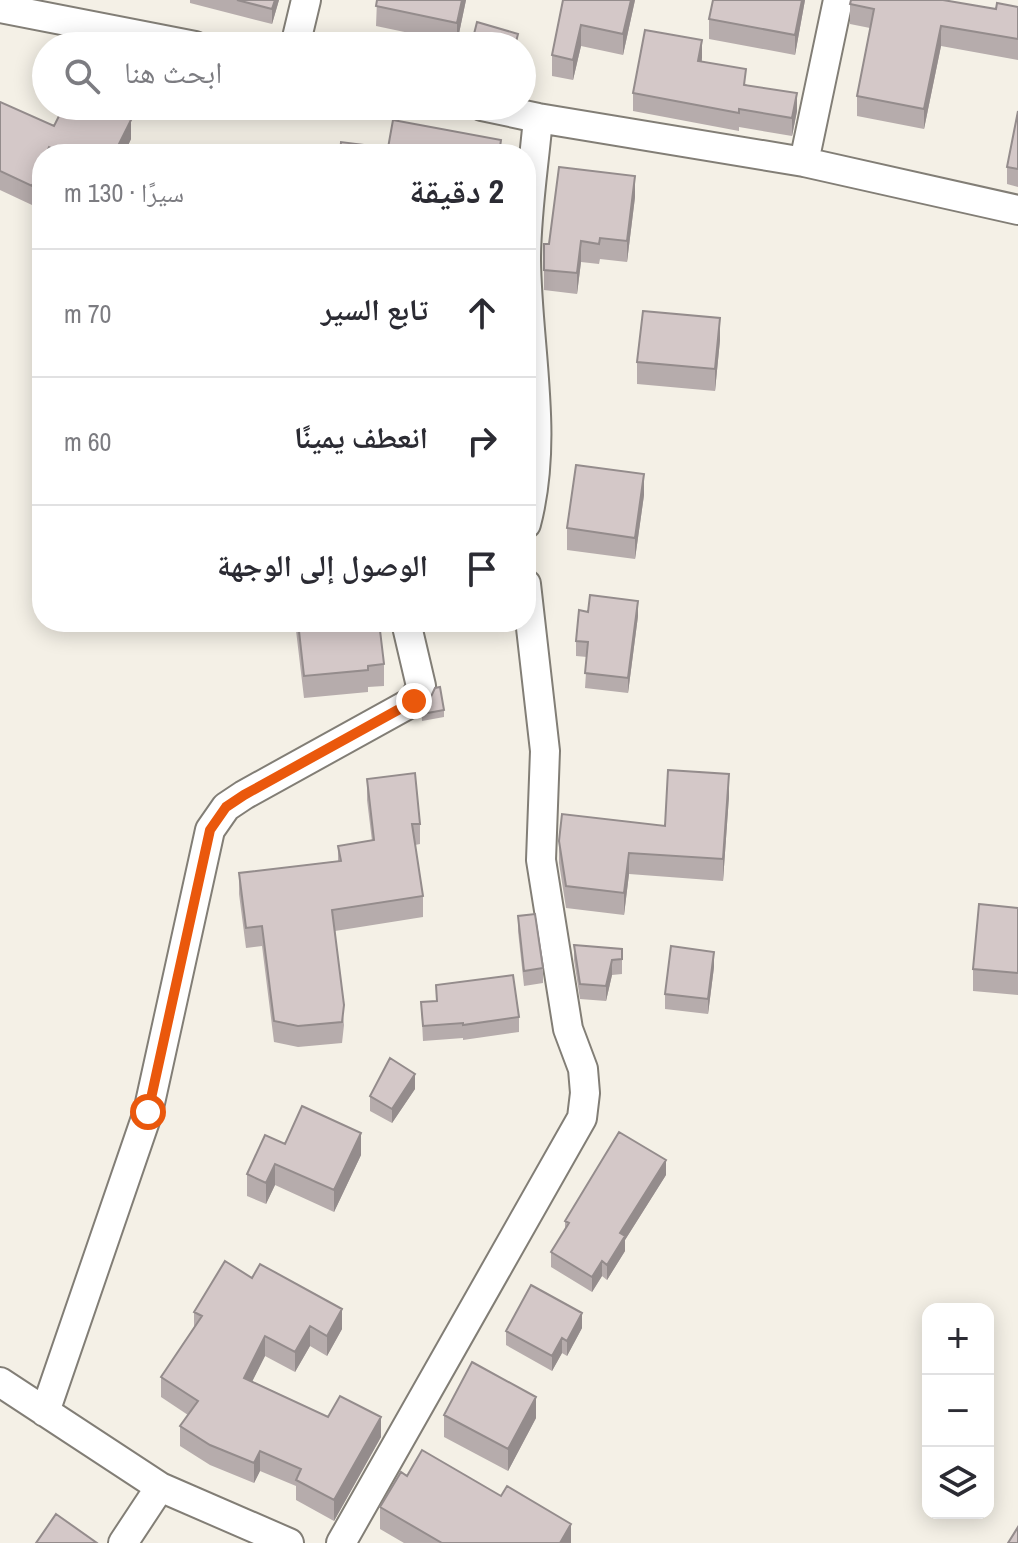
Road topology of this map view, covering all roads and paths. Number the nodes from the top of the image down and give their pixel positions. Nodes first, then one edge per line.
1 (306, 0) edge
2 (838, 0) edge
3 (0, 8) edge
4 (123, 32) edge
5 (298, 32) edge
6 (538, 118) joint
7 (536, 144) edge
8 (804, 162) junction
9 (1018, 210) edge
10 (408, 632) edge
11 (531, 632) edge
12 (0, 1382) edge
13 (45, 1412) junction
14 (160, 1487) junction
15 (123, 1543) edge
16 (289, 1543) edge
17 (341, 1543) edge

1 - 5 street
2 - 8 street
3 - 4 street
6 - 7 street
6 - 8 street
8 - 9 street
10 - 13 street
11 - 17 street
12 - 13 street
13 - 14 street
14 - 15 street
14 - 16 street

